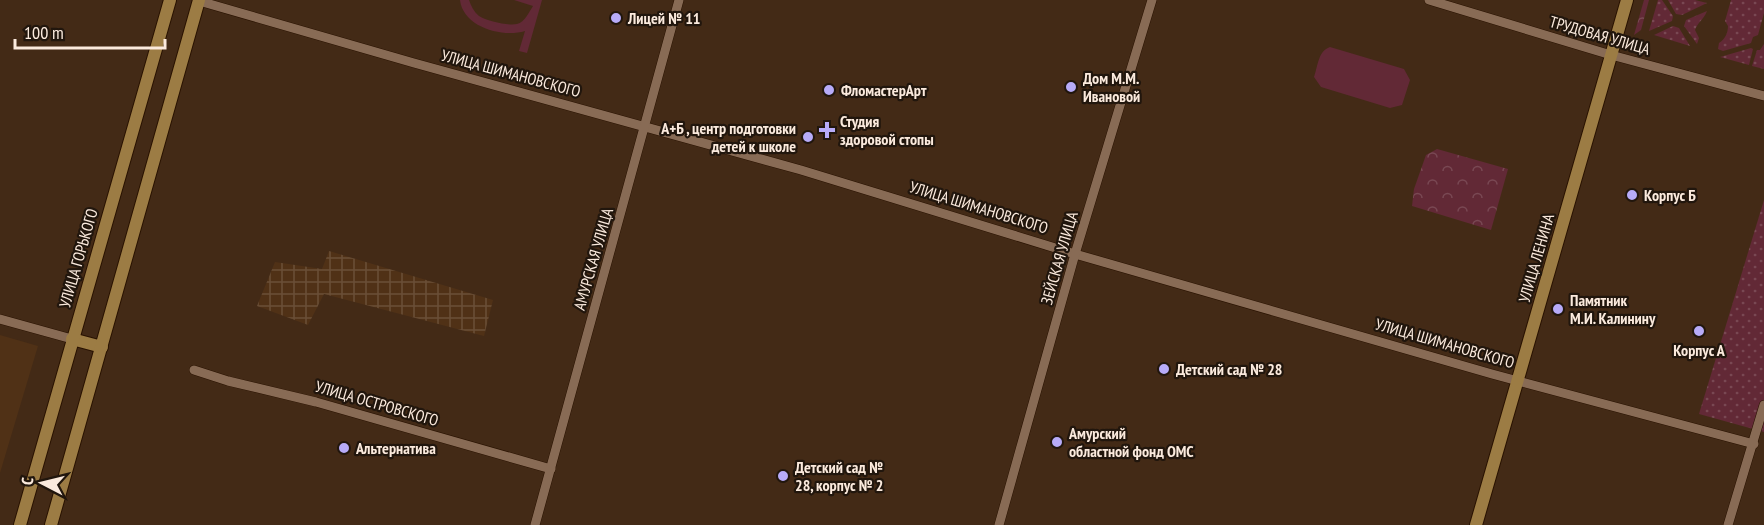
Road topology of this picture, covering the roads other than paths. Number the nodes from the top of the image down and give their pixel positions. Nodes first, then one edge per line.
1 (170, 0) edge
2 (197, 0) edge
3 (679, 0) edge
4 (1152, 0) edge
5 (1429, 0) edge
6 (1627, 0) edge
7 (1611, 55) junction
8 (1764, 96) edge
9 (645, 127) junction
10 (1075, 254) junction
11 (0, 319) edge
12 (72, 339) junction
13 (102, 347) junction
14 (194, 370) dead end
15 (1517, 381) junction
16 (1764, 405) edge
17 (1754, 444) junction
18 (551, 470) junction
19 (20, 525) edge
20 (51, 525) edge
21 (535, 525) edge
22 (999, 525) edge
23 (1476, 525) edge
24 (1728, 525) edge

1 - 12 main road, УЛИЦА ГОРЬКОГО
2 - 9 street, УЛИЦА ШИМАНОВСКОГО
2 - 13 main road
3 - 9 street, АМУРСКАЯ УЛИЦА
4 - 10 street, ЗЕЙСКАЯ УЛИЦА
5 - 7 street, ТРУДОВАЯ УЛИЦА
6 - 7 main road, УЛИЦА ЛЕНИНА
7 - 8 street, ТРУДОВАЯ УЛИЦА
7 - 15 main road, УЛИЦА ЛЕНИНА
9 - 10 street, УЛИЦА ШИМАНОВСКОГО
9 - 18 street, АМУРСКАЯ УЛИЦА
10 - 15 street, УЛИЦА ШИМАНОВСКОГО
10 - 22 street, ЗЕЙСКАЯ УЛИЦА
11 - 12 street
12 - 13 main road
12 - 19 main road, УЛИЦА ГОРЬКОГО
13 - 20 main road
14 - 18 street, УЛИЦА ОСТРОВСКОГО
15 - 17 street, УЛИЦА ШИМАНОВСКОГО
15 - 23 main road, УЛИЦА ЛЕНИНА
16 - 17 street
17 - 24 street
18 - 21 street, АМУРСКАЯ УЛИЦА

